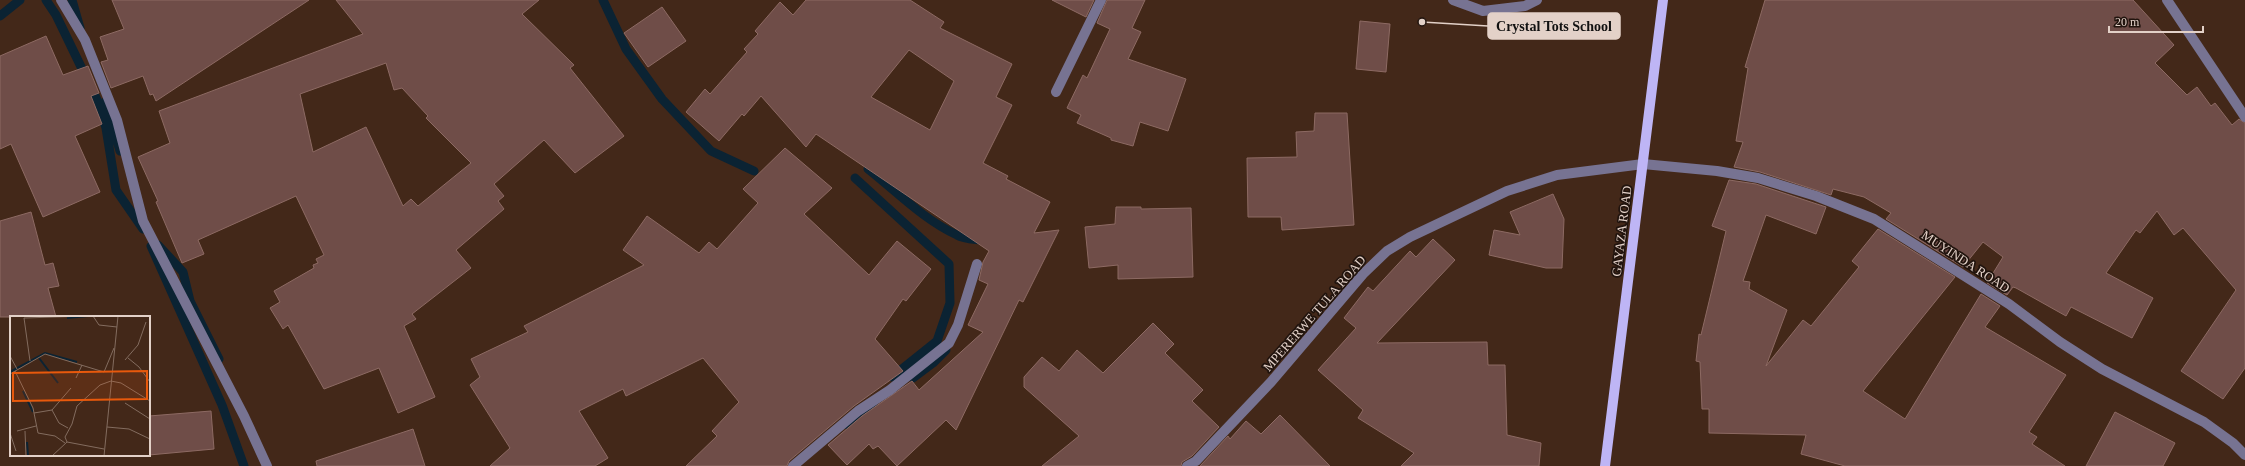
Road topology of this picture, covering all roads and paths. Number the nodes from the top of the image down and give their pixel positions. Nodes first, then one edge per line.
1 (61, 0) edge
2 (1101, 0) edge
3 (1453, 0) edge
4 (1537, 0) edge
5 (1663, 0) edge
6 (2167, 0) edge
7 (1056, 92) dead end
8 (2245, 117) edge
9 (1642, 164) junction
10 (977, 264) dead end
11 (2245, 455) edge
12 (266, 466) edge
13 (793, 466) edge
14 (1187, 466) edge
15 (1605, 466) edge

1 - 12 street
2 - 7 street
3 - 4 street
5 - 9 main road, GAYAZA ROAD
6 - 8 street
9 - 11 street, MUYINDA ROAD
9 - 14 street, MPERERWE TULA ROAD
9 - 15 main road, GAYAZA ROAD
10 - 13 street

